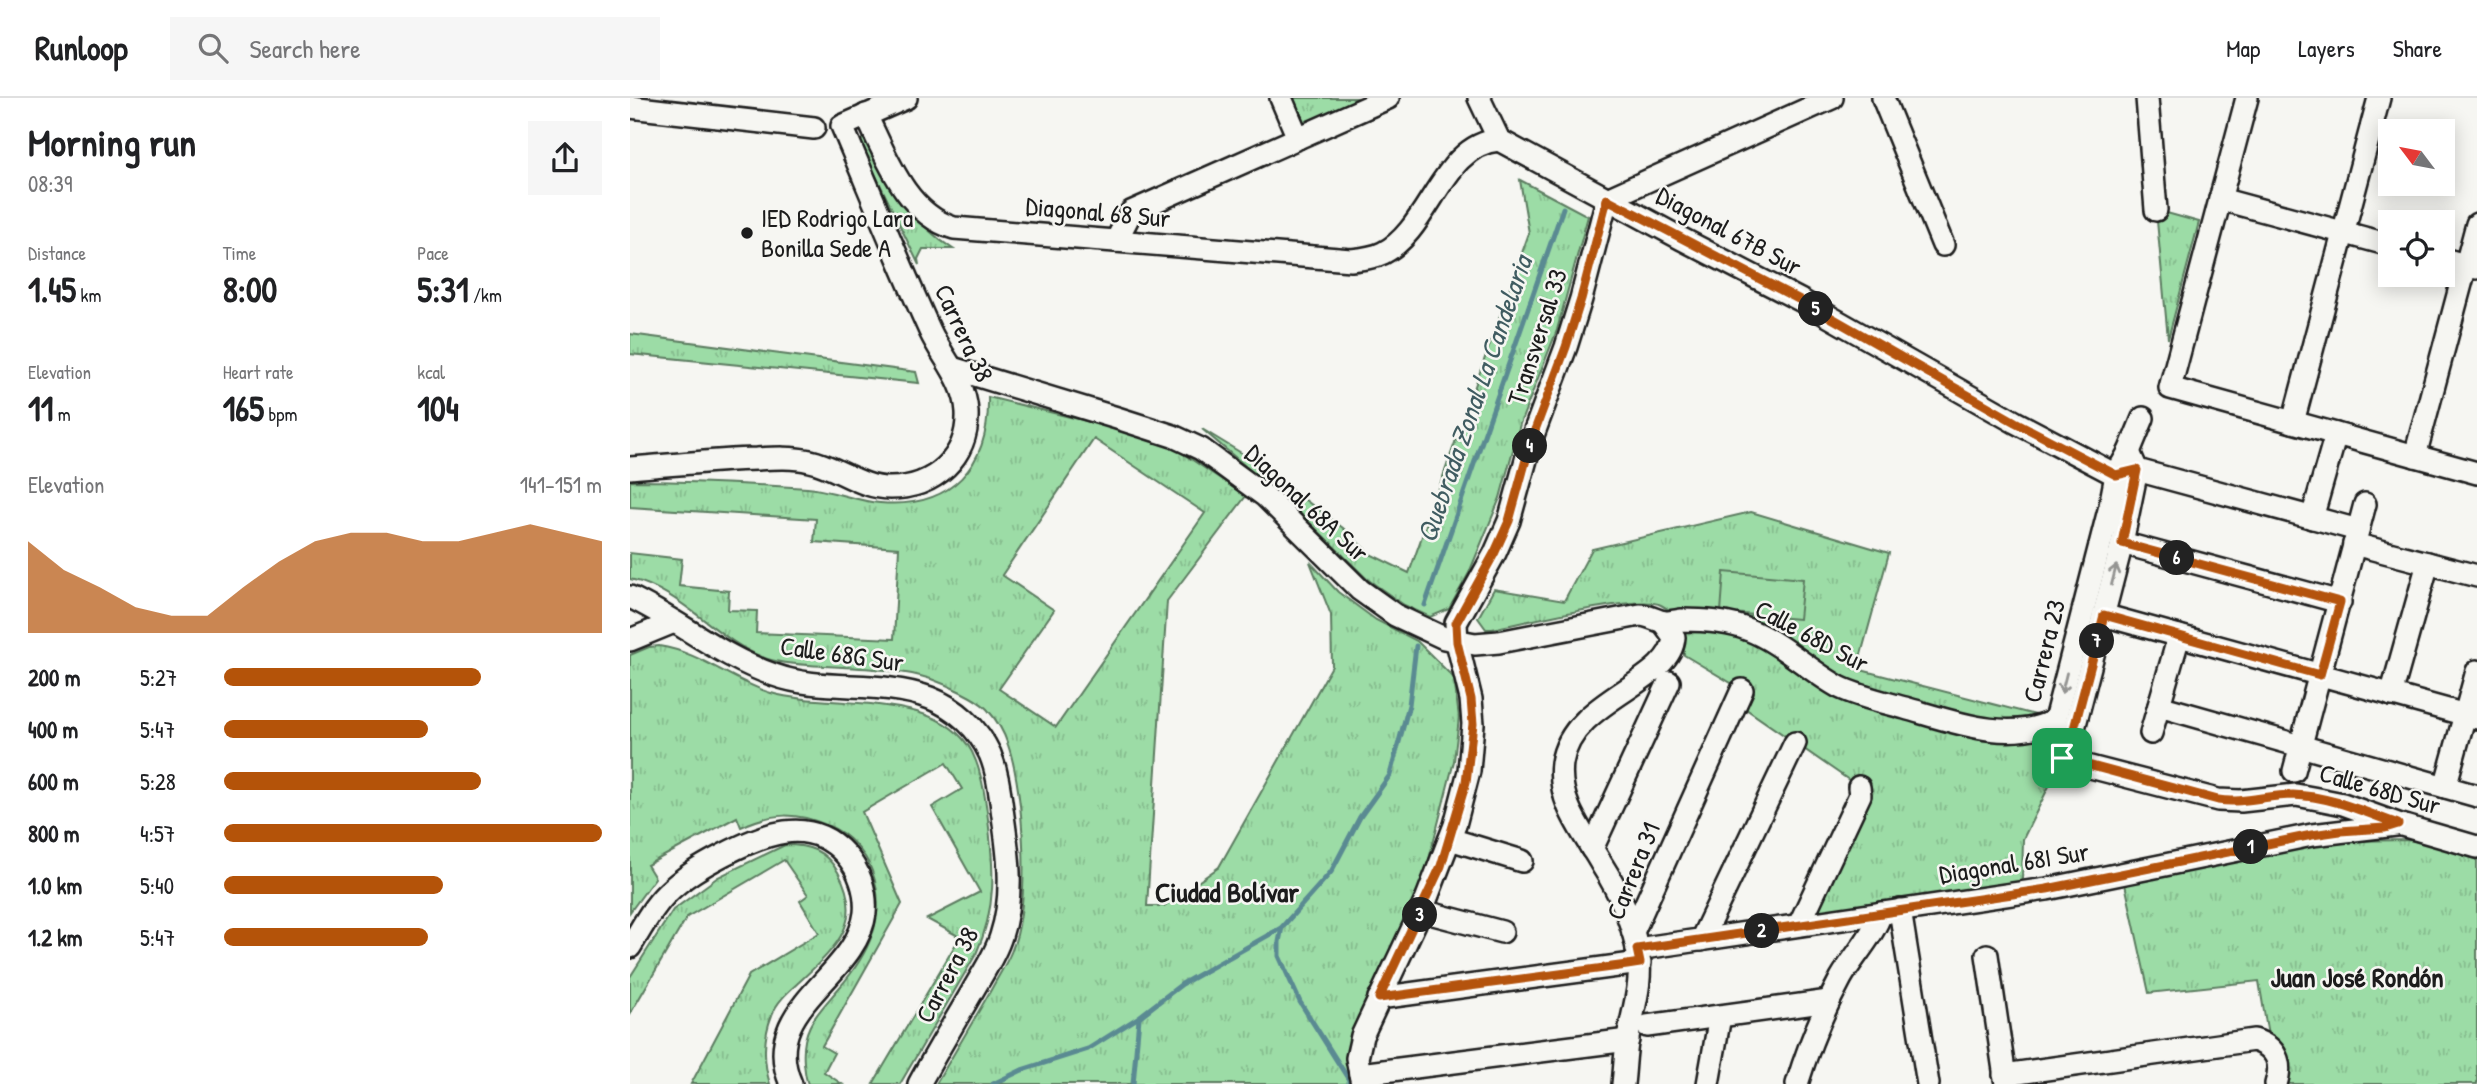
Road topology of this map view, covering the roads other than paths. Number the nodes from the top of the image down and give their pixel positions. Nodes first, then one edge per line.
1 (1281, 98) edge
2 (1388, 98) edge
3 (1479, 98) edge
4 (1832, 98) edge
5 (1883, 98) edge
6 (2147, 98) edge
7 (2247, 98) edge
8 (2379, 98) edge
9 (892, 101) edge
10 (660, 104) edge
11 (630, 107) edge
12 (866, 115) junction
13 (814, 128) dead end
14 (1298, 138) junction
15 (1499, 140) junction
16 (1607, 199) junction
17 (2220, 199) junction
18 (2155, 210) dead end
19 (2477, 224) edge
20 (2343, 232) junction
21 (1115, 241) junction
22 (2378, 242) edge
23 (1943, 244) dead end
24 (2471, 267) edge
25 (952, 369) junction
26 (2143, 418) dead end
27 (2293, 422) junction
28 (2336, 434) junction
29 (2414, 456) junction
30 (2133, 461) junction
31 (630, 468) edge
32 (2477, 473) edge
33 (2116, 475) junction
34 (2365, 504) dead end
35 (2312, 518) junction
36 (2356, 537) junction
37 (2122, 543) junction
38 (2428, 564) junction
39 (2477, 576) edge
40 (630, 597) edge
41 (2340, 602) junction
42 (2104, 615) junction
43 (674, 622) junction
44 (1663, 622) junction
45 (2179, 636) junction
46 (630, 640) edge
47 (1457, 642) junction
48 (2477, 671) edge
49 (2320, 675) junction
50 (1669, 681) dead end
51 (1742, 690) dead end
52 (2390, 695) junction
53 (2159, 706) junction
54 (2471, 716) edge
55 (2055, 720) junction
56 (972, 726) joint
57 (2151, 733) dead end
58 (1795, 743) dead end
59 (2301, 745) junction
60 (2062, 758) junction
61 (2294, 771) dead end
62 (1859, 787) dead end
63 (2445, 787) junction
64 (2477, 796) edge
65 (2398, 824) junction
66 (1450, 839) junction
67 (2477, 846) edge
68 (1592, 849) junction
69 (1522, 861) dead end
70 (1422, 911) junction
71 (1891, 912) junction
72 (1799, 925) junction
73 (1502, 932) dead end
74 (1701, 940) junction
75 (630, 947) edge
76 (1637, 948) junction
77 (1987, 955) dead end
78 (1379, 998) junction
79 (1829, 1001) junction
80 (1720, 1016) junction
81 (1647, 1026) dead end
82 (1628, 1040) junction
83 (1361, 1079) edge
84 (2005, 1080) edge
85 (791, 1084) edge
86 (919, 1084) edge
87 (1623, 1084) edge
88 (1708, 1084) edge
89 (1797, 1084) edge
90 (1928, 1084) edge
91 (2276, 1084) edge

1 - 14 street
2 - 14 street
3 - 15 street
4 - 16 street
5 - 23 street
6 - 18 street
7 - 17 street
8 - 20 street
9 - 12 street
10 - 11 street
10 - 13 street
12 - 21 street, Diagonal 68 Sur
12 - 25 street, Carrera 38
14 - 21 street
15 - 16 street, Diagonal 67B Sur
15 - 21 street, Diagonal 68 Sur
16 - 33 street, Diagonal 67B Sur
16 - 47 street, Transversal 33
17 - 20 street
17 - 27 street
19 - 24 street
20 - 22 street
20 - 27 street
24 - 29 street
25 - 31 street, Carrera 38
25 - 47 street, Diagonal 68A Sur
26 - 30 street, Carrera 23
27 - 28 street
28 - 29 street
28 - 35 street
29 - 32 street
30 - 33 street
30 - 35 street
30 - 37 street, Carrera 23
33 -> 55 street, Carrera 23
34 - 36 street
35 - 36 street
36 - 38 street
36 - 41 street
37 - 41 street
42 -> 37 street, Carrera 23
38 - 39 street
38 - 52 street
40 - 43 street, Calle 68G Sur
41 - 49 street
42 - 45 street
42 - 60 street, Carrera 23
43 - 46 street
43 - 56 street, Calle 68G Sur
44 - 47 street, Calle 68D Sur
44 - 55 street, Calle 68D Sur
44 - 68 street
45 - 49 street
45 - 53 street
47 - 66 street, Transversal 33
48 - 54 street
49 - 52 street
49 - 59 street
50 - 68 street
51 - 76 street, Carrera 31
52 - 54 street
53 - 57 street
53 - 59 street
54 - 63 street
55 - 60 street, Carrera 23
56 - 86 street, Carrera 38
58 - 74 street
59 - 61 street
59 - 63 street
60 - 65 street, Calle 68D Sur
62 - 72 street
63 - 64 street
65 - 67 street, Calle 68D Sur
65 - 71 street, Diagonal 68I Sur
66 - 69 street
66 - 70 street, Transversal 33
68 - 76 street
70 - 73 street
70 - 78 street, Transversal 33
71 - 72 street, Diagonal 68I Sur
71 - 79 street
71 - 90 street
72 - 74 street, Diagonal 68I Sur
74 - 76 street, Diagonal 68I Sur
75 - 85 street
76 - 78 street, Diagonal 68I Sur
76 - 82 street, Carrera 31
77 - 84 street
78 - 83 street, Transversal 33
79 - 80 street
79 - 89 street
80 - 81 street
80 - 88 street
82 - 83 street
82 - 87 street, Carrera 31
84 - 91 street

